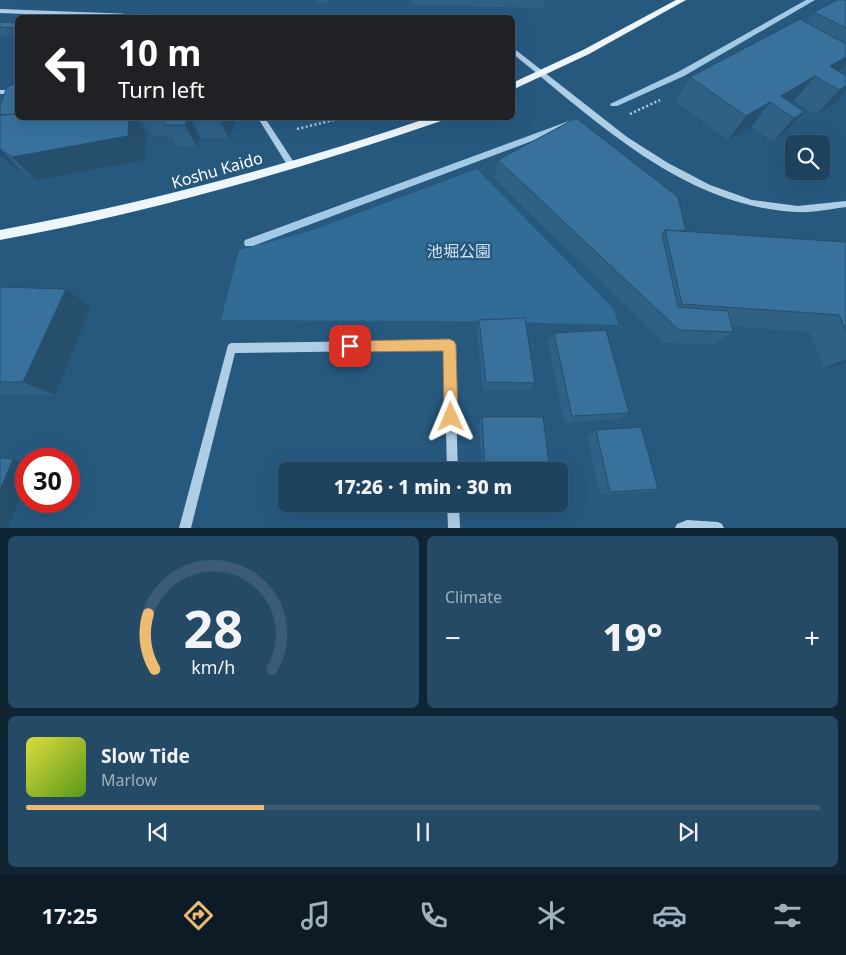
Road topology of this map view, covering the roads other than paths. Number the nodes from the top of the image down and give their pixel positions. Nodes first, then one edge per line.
1 (682, 0) edge
2 (0, 11) edge
3 (112, 15) edge
4 (515, 52) edge
5 (543, 74) junction
6 (515, 86) edge
7 (0, 92) edge
8 (15, 92) edge
9 (263, 120) edge
10 (431, 120) edge
11 (292, 166) junction
12 (846, 204) edge
13 (0, 235) edge
14 (452, 462) edge
15 (453, 512) edge
16 (185, 528) edge
17 (454, 528) edge
18 (681, 528) edge
19 (718, 528) edge

1 - 5 main road
2 - 3 street
4 - 5 street
5 - 6 main road
5 - 12 street
7 - 8 street
9 - 11 street
10 - 11 main road, Koshu Kaido
11 - 13 main road, Koshu Kaido
14 - 16 street
15 - 17 street
18 - 19 street

